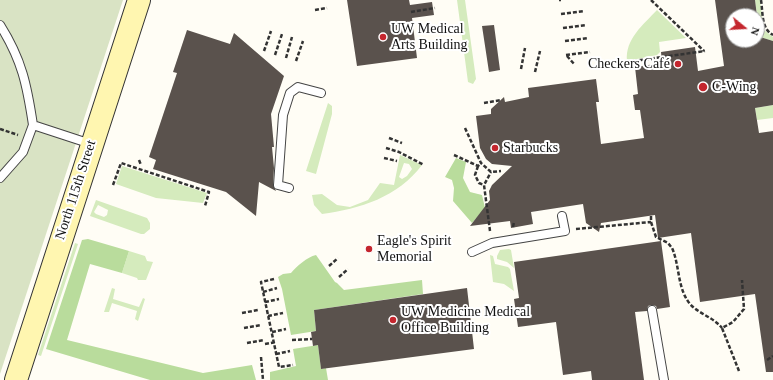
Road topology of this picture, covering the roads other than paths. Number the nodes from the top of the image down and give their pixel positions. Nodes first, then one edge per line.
1 (139, 0) edge
2 (0, 25) edge
3 (321, 93) dead end
4 (33, 125) junction
5 (91, 144) junction
6 (0, 178) edge
7 (289, 188) dead end
8 (562, 216) dead end
9 (472, 252) dead end
10 (652, 310) dead end
11 (16, 380) edge
12 (664, 380) edge

1 - 5 street, North 115th Street
2 - 4 lane
3 - 7 lane
4 - 5 lane
4 - 6 lane
5 - 11 street, North 115th Street
8 - 9 lane
10 - 12 lane

